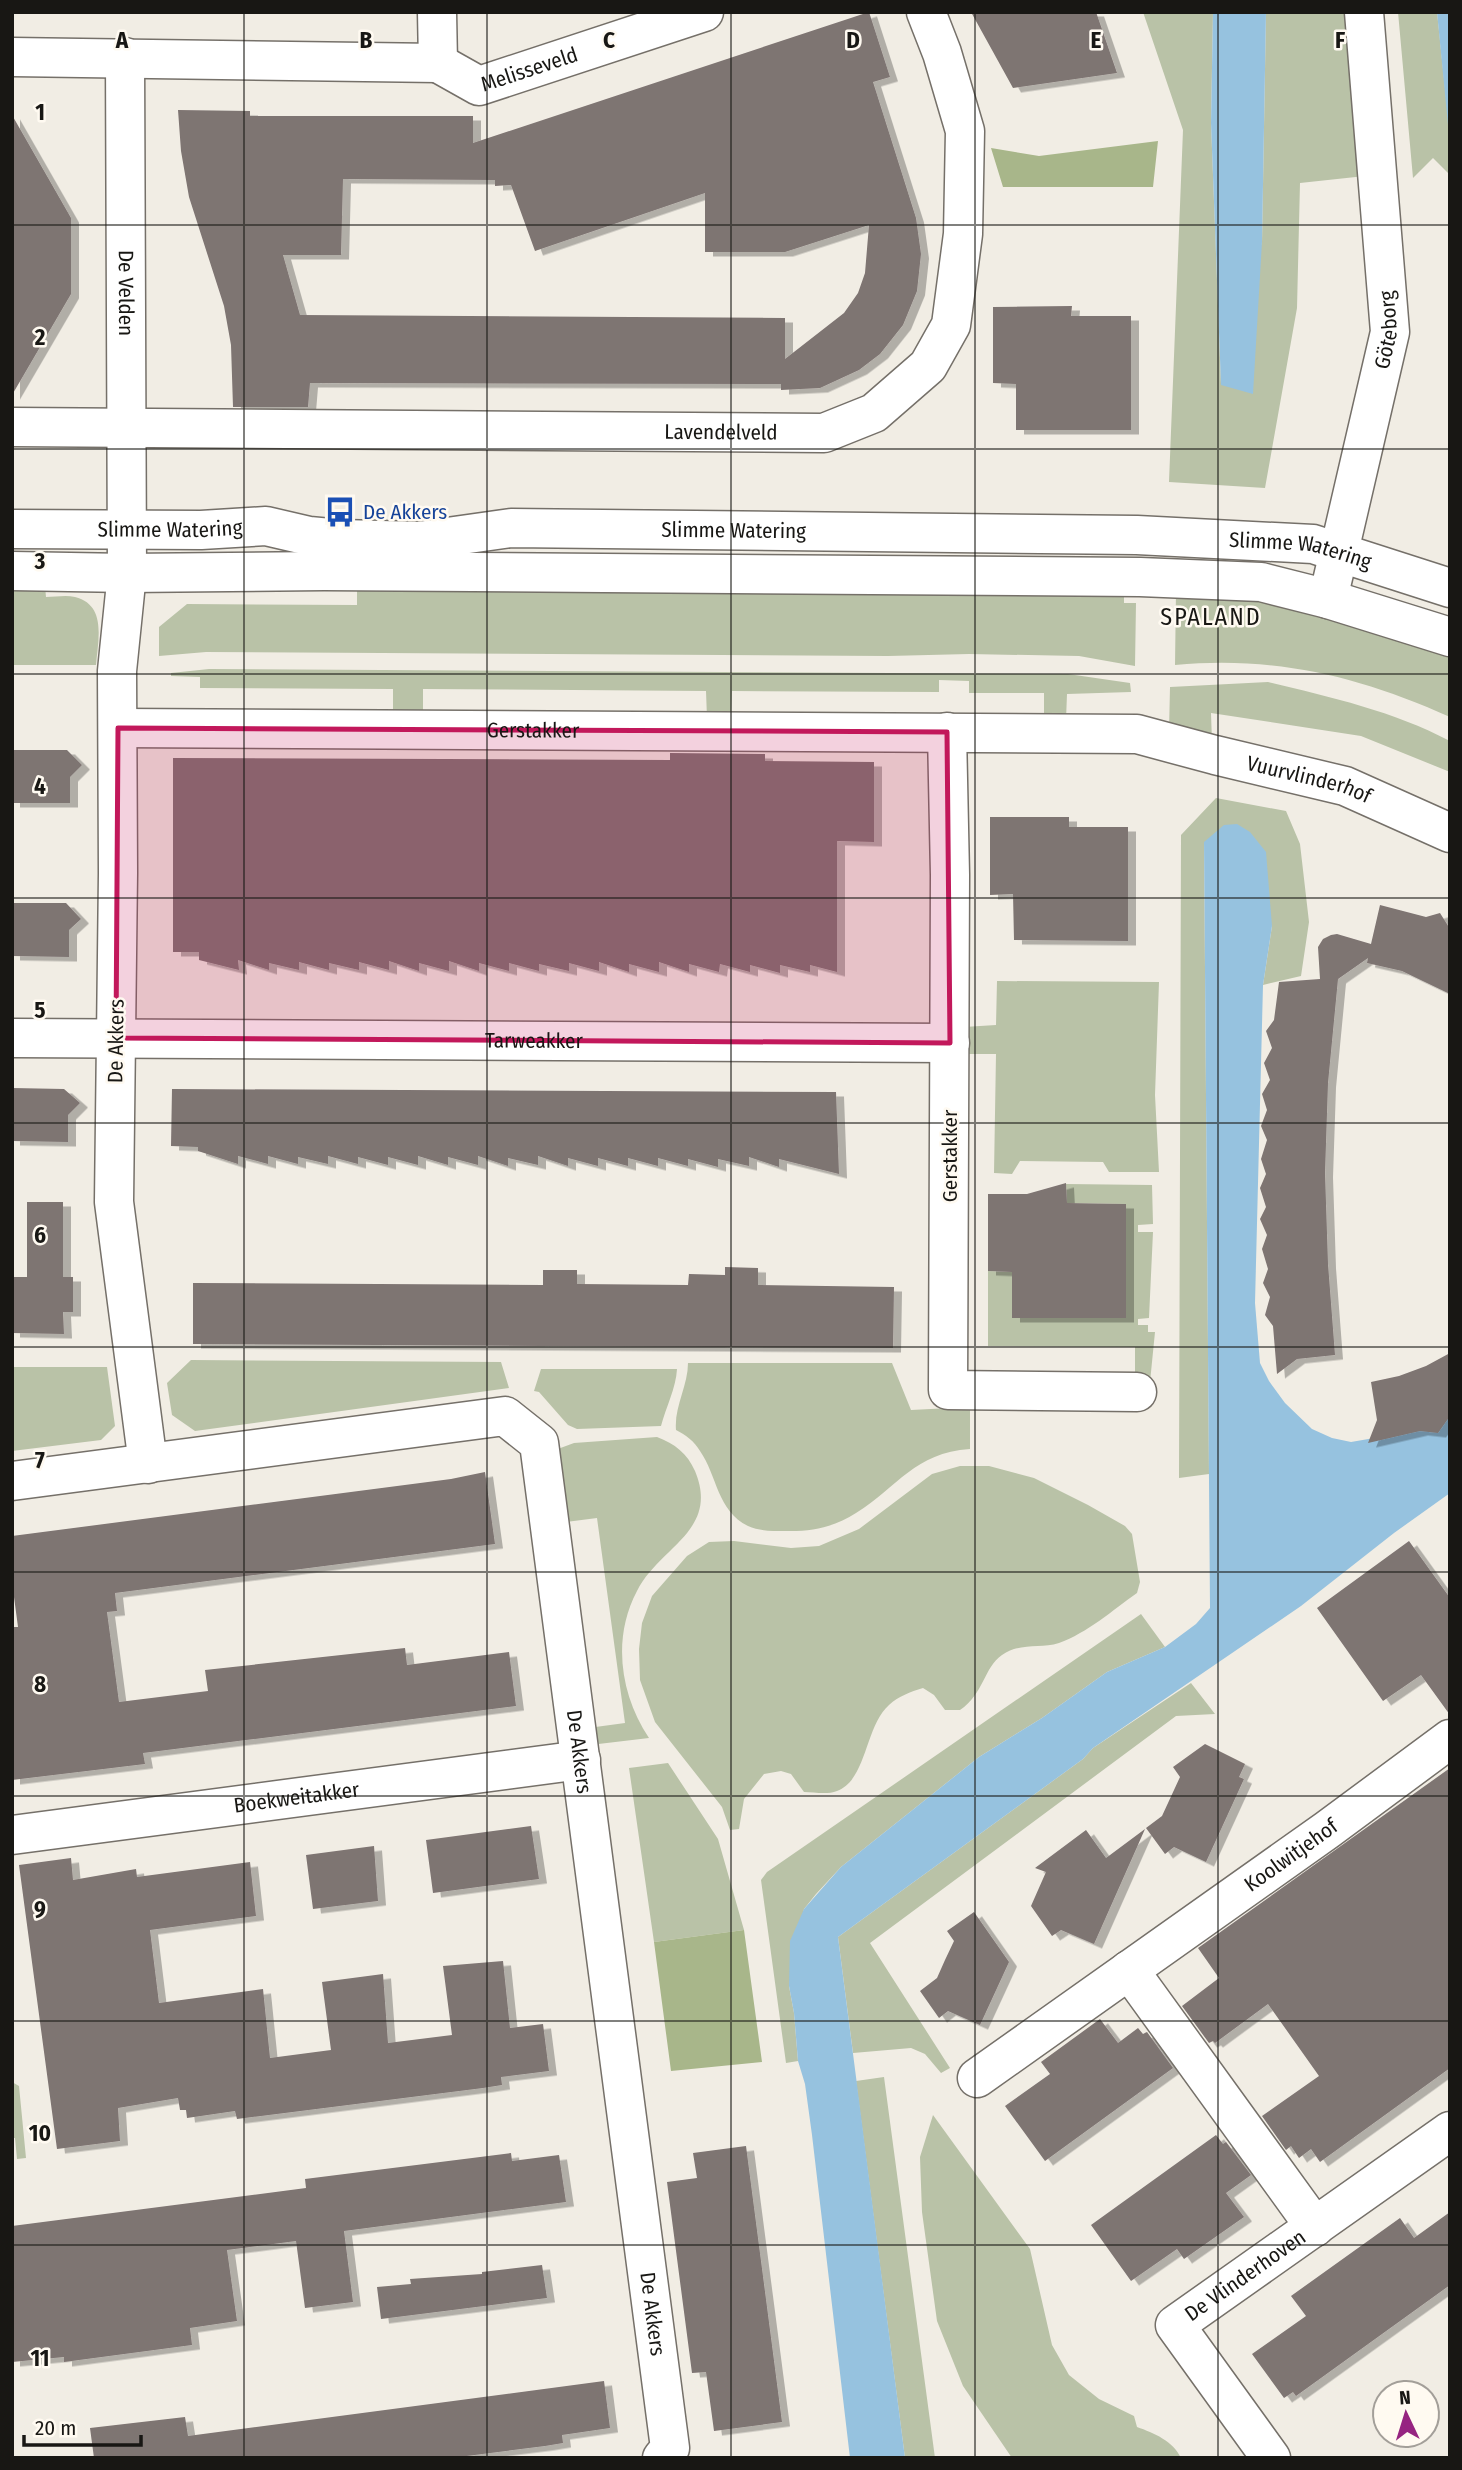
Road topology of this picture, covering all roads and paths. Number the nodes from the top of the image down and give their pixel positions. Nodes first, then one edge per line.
1 (437, 12) edge
2 (704, 12) edge
3 (926, 12) edge
4 (1364, 12) edge
5 (12, 57) edge
6 (125, 57) junction
7 (438, 63) junction
8 (12, 427) edge
9 (126, 428) junction
10 (12, 528) edge
11 (127, 529) junction
12 (1338, 552) junction
13 (12, 571) edge
14 (127, 573) junction
15 (1450, 588) edge
16 (1328, 599) junction
17 (1450, 637) edge
18 (118, 728) junction
19 (947, 732) junction
20 (1162, 740) joint
21 (1450, 833) edge
22 (12, 1038) edge
23 (116, 1038) junction
24 (950, 1043) junction
25 (1137, 1392) dead end
26 (148, 1464) junction
27 (12, 1481) edge
28 (1450, 1739) edge
29 (581, 1760) junction
30 (12, 1835) edge
31 (1129, 1970) junction
32 (978, 2078) dead end
33 (1449, 2134) edge
34 (1315, 2227) junction
35 (662, 2458) edge
36 (1271, 2458) edge

1 - 7 street
2 - 7 street, Melisseveld
3 - 9 street, Lavendelveld
4 - 12 street, Göteborg
5 - 6 street
6 - 7 street
6 - 9 street, De Velden
8 - 9 street, Lavendelveld
9 - 11 street, De Velden
10 - 11 street, Slimme Watering
11 - 12 street, Slimme Watering
11 - 14 street, De Velden
12 - 15 street, Slimme Watering
12 - 16 street, Göteborg
13 - 14 street, Slimme Watering
14 - 16 street, Slimme Watering
14 - 18 street, De Akkers
16 - 17 street, Slimme Watering
18 - 19 street, Gerstakker
18 - 23 street, De Akkers
19 - 20 street, Gerstakker
19 - 24 street, Gerstakker
20 - 21 street, Vuurvlinderhof
22 - 23 street, Tarweakker
23 - 24 street, Tarweakker
23 - 26 street, De Akkers
24 - 25 street, Gerstakker
26 - 27 street, De Akkers
26 - 29 street, De Akkers
28 - 31 street, Koolwitjehof
29 - 30 street, Boekweitakker
29 - 35 street, De Akkers
31 - 32 street, Koolwitjehof
31 - 34 street
33 - 34 street, De Vlinderhoven
34 - 36 street, De Vlinderhoven

